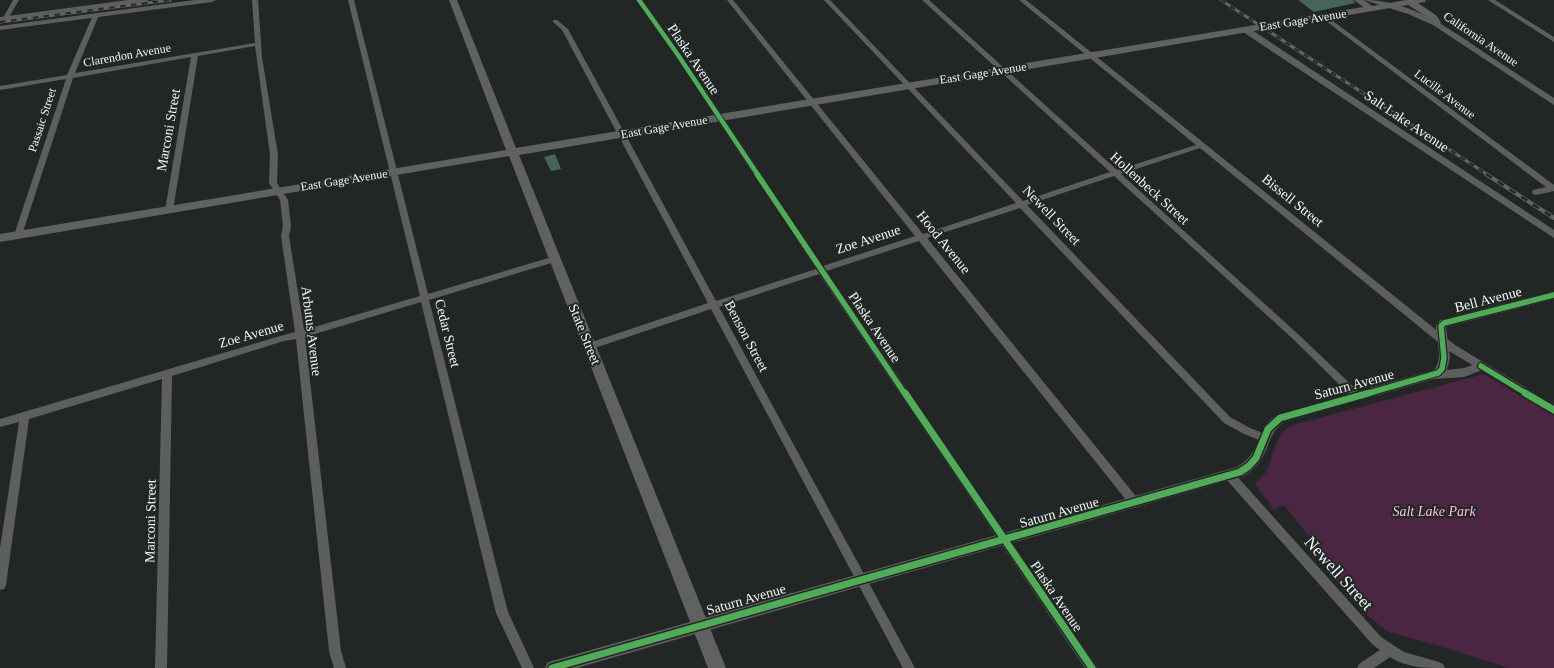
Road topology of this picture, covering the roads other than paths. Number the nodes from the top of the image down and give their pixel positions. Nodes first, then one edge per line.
1 (16, 0) edge
2 (145, 0) edge
3 (212, 0) edge
4 (254, 0) edge
5 (351, 0) edge
6 (454, 0) edge
7 (639, 0) edge
8 (730, 0) edge
9 (827, 0) edge
10 (925, 0) edge
11 (1022, 0) edge
12 (1358, 0) edge
13 (1422, 0) edge
14 (1491, 0) edge
15 (1410, 2) junction
16 (1370, 4) edge
17 (1389, 6) junction
18 (96, 15) junction
19 (1324, 17) junction
20 (3, 18) edge
21 (555, 21) dead end
22 (1436, 23) junction
23 (0, 28) edge
24 (1246, 30) junction
25 (1554, 40) edge
26 (258, 44) junction
27 (195, 55) junction
28 (1091, 56) junction
29 (1002, 70) junction
30 (70, 76) junction
31 (909, 86) junction
32 (0, 88) edge
33 (813, 102) junction
34 (1554, 102) edge
35 (719, 118) junction
36 (622, 134) junction
37 (1202, 145) junction
38 (513, 153) junction
39 (393, 172) junction
40 (1115, 173) junction
41 (1553, 188) edge
42 (278, 191) junction
43 (1536, 192) dead end
44 (1021, 204) junction
45 (169, 210) junction
46 (18, 235) junction
47 (1554, 235) edge
48 (921, 237) junction
49 (0, 238) edge
50 (555, 259) junction
51 (821, 270) junction
52 (1554, 295) edge
53 (424, 298) junction
54 (714, 305) junction
55 (300, 335) junction
56 (1440, 338) junction
57 (589, 346) junction
58 (1480, 366) junction
59 (167, 374) junction
60 (1434, 376) junction
61 (1357, 396) junction
62 (1554, 410) edge
63 (25, 415) junction
64 (0, 422) edge
65 (1264, 438) junction
66 (1230, 476) junction
67 (1135, 503) junction
68 (1004, 540) junction
69 (861, 579) junction
70 (0, 585) edge
71 (701, 624) junction
72 (1390, 650) junction
73 (161, 668) edge
74 (340, 668) edge
75 (528, 668) edge
76 (552, 668) edge
77 (717, 668) edge
78 (909, 668) edge
79 (1092, 668) edge
80 (1363, 668) edge
81 (1439, 668) edge

1 - 20 street
2 - 20 street
3 - 18 street
4 - 26 street, Arbutus Avenue
5 - 39 street, Cedar Street
6 - 38 main road, State Street
7 - 35 street, Plaska Avenue
8 - 33 street, Hood Avenue
9 - 31 street, Newell Street
10 - 29 street, Hollenbeck Street
11 - 28 street, Bissell Street
12 - 16 main road
13 - 15 main road, East Gage Avenue
14 - 25 street
15 - 17 main road, East Gage Avenue
15 - 22 main road
16 - 17 main road, East Gage Avenue
16 - 19 main road, East Gage Avenue
17 - 22 street, California Avenue
18 - 23 street
18 - 30 street, Passaic Street
19 - 24 main road, East Gage Avenue
19 - 41 street, Lucille Avenue
21 - 36 street, Benson Street
22 - 34 street, California Avenue
24 - 28 main road, East Gage Avenue
24 - 47 street, Salt Lake Avenue
26 - 27 street, Clarendon Avenue
26 - 42 street, Arbutus Avenue
27 - 30 street, Clarendon Avenue
27 - 45 street, Marconi Street
28 - 29 main road, East Gage Avenue
28 - 37 street, Bissell Street
29 - 31 main road, East Gage Avenue
29 - 40 street, Hollenbeck Street
30 - 32 street, Clarendon Avenue
30 - 46 street, Passaic Street
31 - 33 main road, East Gage Avenue
31 - 44 street, Newell Street
33 - 35 main road, East Gage Avenue
33 - 48 street, Hood Avenue
35 - 36 main road, East Gage Avenue
35 - 51 street, Plaska Avenue
36 - 38 main road, East Gage Avenue
36 - 54 street, Benson Street
37 - 40 street, Zoe Avenue
37 - 56 street, Bissell Street
38 - 39 main road, East Gage Avenue
38 - 50 main road, State Street
39 - 42 main road, East Gage Avenue
39 - 53 street, Cedar Street
40 - 44 street, Zoe Avenue
40 - 61 street, Hollenbeck Street
41 - 43 street
42 - 45 main road, East Gage Avenue
42 - 55 street, Arbutus Avenue
44 - 48 street, Zoe Avenue
44 - 65 street, Newell Street
45 - 46 main road, East Gage Avenue
46 - 49 main road, East Gage Avenue
48 - 51 street, Zoe Avenue
48 - 67 street, Hood Avenue
50 - 53 street, Zoe Avenue
50 - 57 main road, State Street
51 - 54 street, Zoe Avenue
51 - 68 street, Plaska Avenue
52 - 56 street, Bell Avenue
53 - 55 street, Zoe Avenue
53 - 75 street, Cedar Street
54 - 57 street, Zoe Avenue
54 - 69 street, Benson Street
55 - 59 street, Zoe Avenue
55 - 74 street, Arbutus Avenue
56 - 58 street, Bissell Street
56 - 60 street
57 - 71 main road, State Street
58 - 60 street, Saturn Avenue
58 - 62 street, Bissell Street
59 - 63 street, Zoe Avenue
59 - 73 street, Marconi Street
60 - 61 street, Saturn Avenue
61 - 65 street, Saturn Avenue
63 - 64 street, Zoe Avenue
63 - 70 street
65 - 66 street, Saturn Avenue
66 - 67 street, Saturn Avenue
66 - 72 street, Newell Street
67 - 68 street, Saturn Avenue
68 - 69 street, Saturn Avenue
68 - 79 street, Plaska Avenue
69 - 71 street, Saturn Avenue
69 - 78 street, Benson Street
71 - 76 street, Saturn Avenue
71 - 77 main road, State Street
72 - 80 street
72 - 81 street, Newell Street

